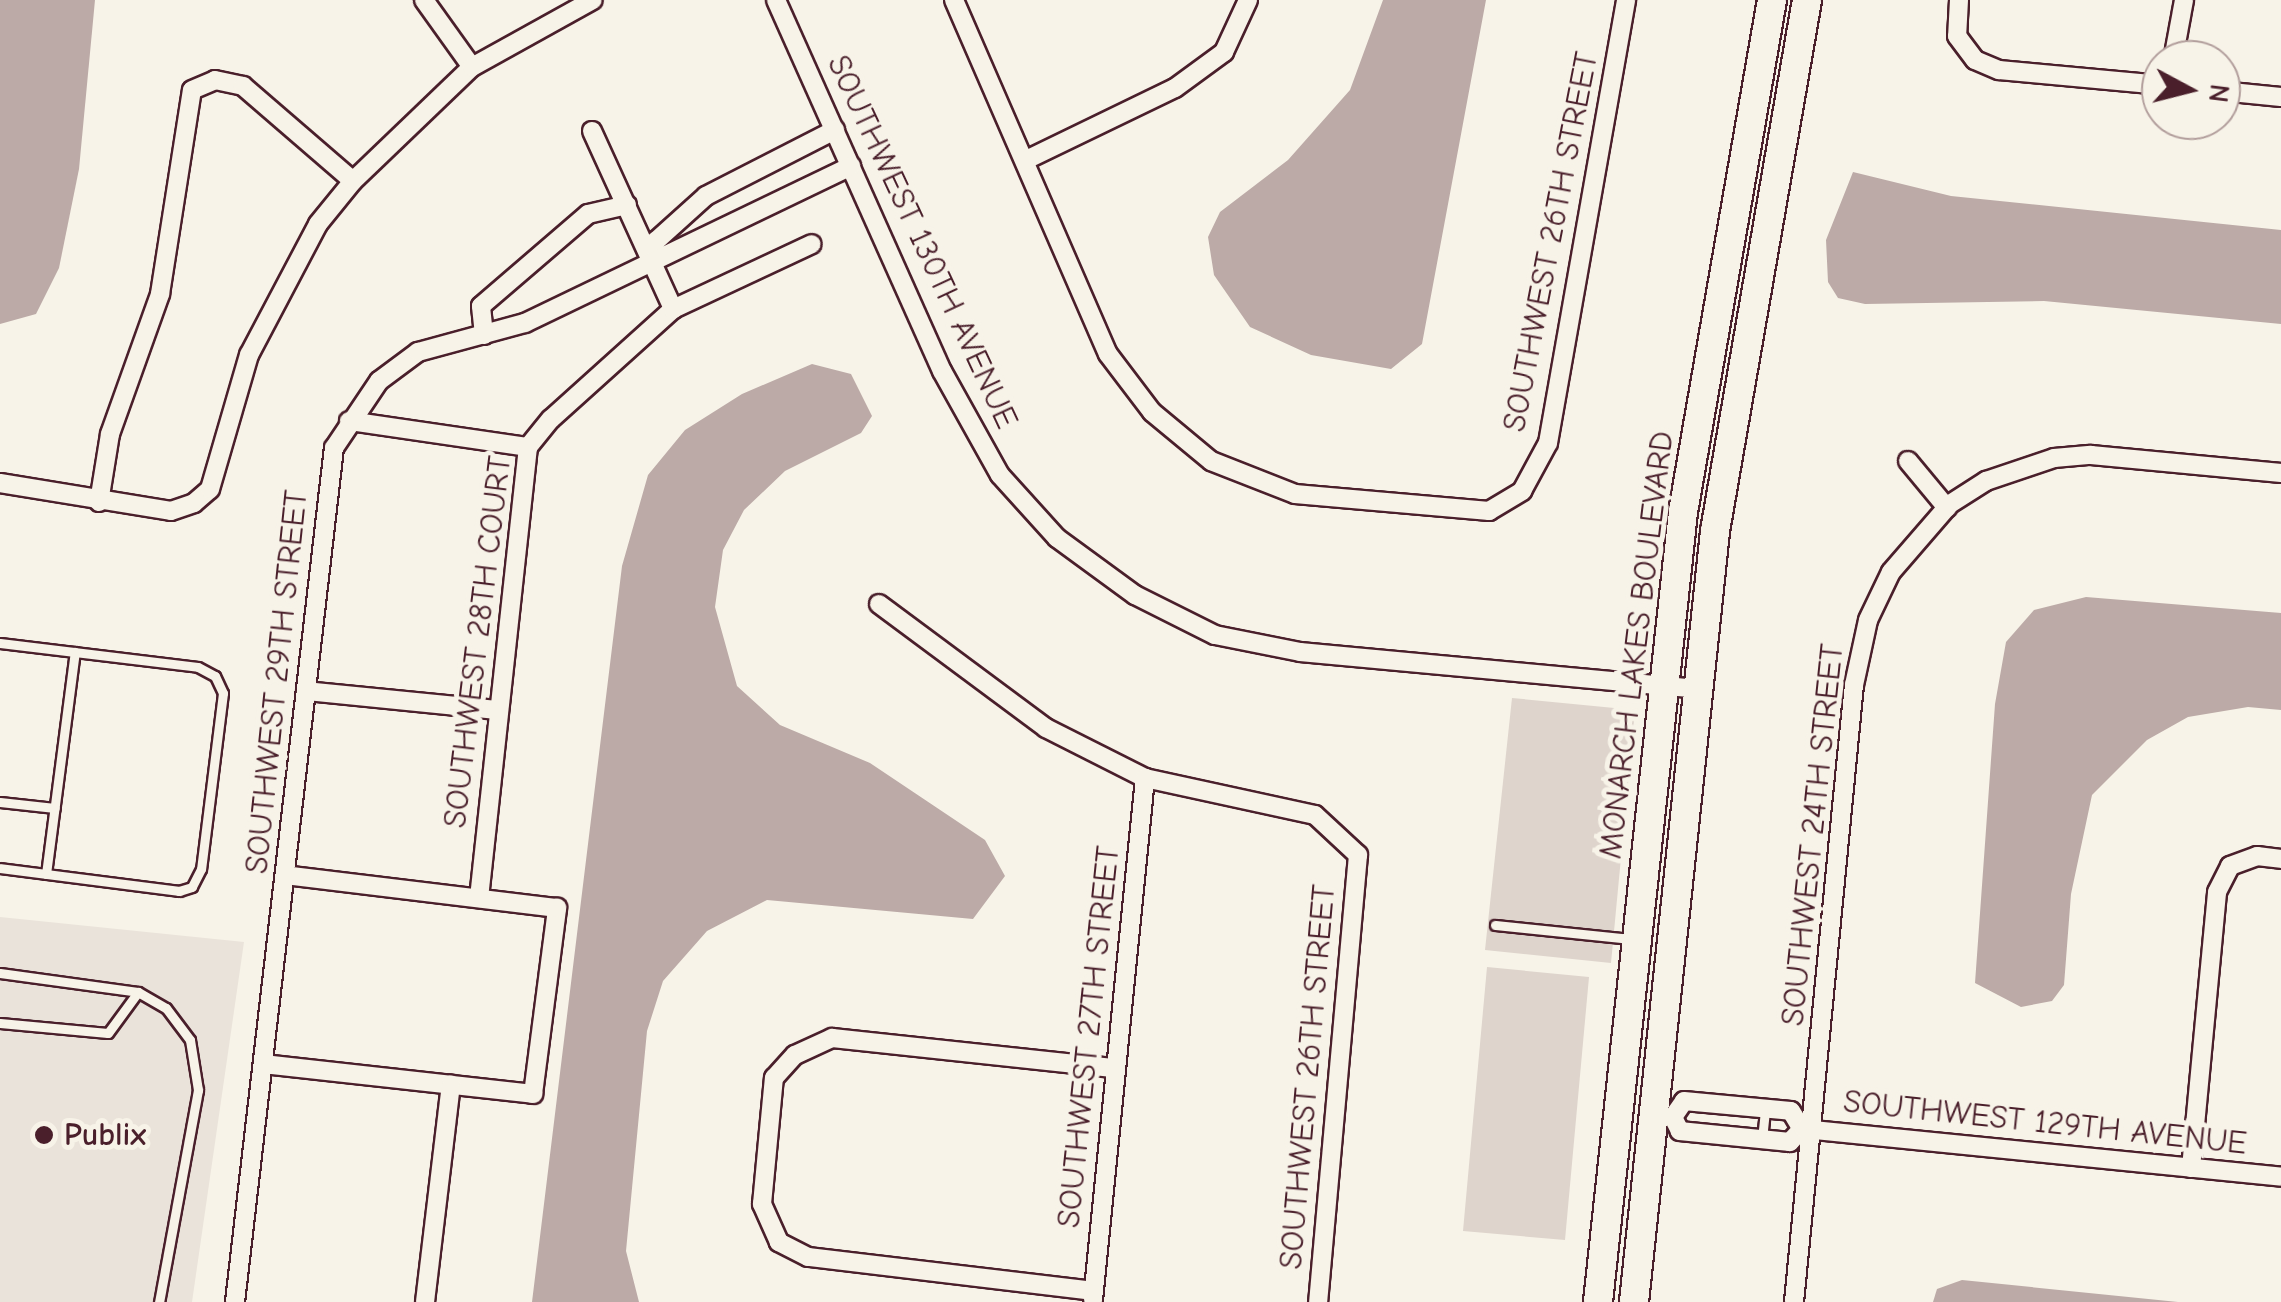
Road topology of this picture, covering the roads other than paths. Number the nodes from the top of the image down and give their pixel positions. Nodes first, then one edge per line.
1 (424, 0) edge
2 (593, 0) edge
3 (776, 0) edge
4 (954, 0) edge
5 (1248, 0) edge
6 (1626, 0) edge
7 (1772, 0) edge
8 (1806, 0) edge
9 (1959, 0) edge
10 (2184, 0) edge
11 (2177, 40) edge
12 (472, 67) junction
13 (2141, 83) edge
14 (2241, 93) edge
15 (2281, 97) edge
16 (835, 130) junction
17 (592, 131) dead end
18 (1026, 160) junction
19 (770, 164) junction
20 (851, 166) junction
21 (353, 181) junction
22 (729, 182) junction
23 (784, 197) junction
24 (627, 205) junction
25 (744, 216) junction
26 (812, 244) dead end
27 (651, 258) junction
28 (672, 310) junction
29 (484, 335) junction
30 (350, 421) junction
31 (528, 448) junction
32 (1908, 461) dead end
33 (2281, 473) edge
34 (0, 483) edge
35 (98, 502) junction
36 (1947, 508) junction
37 (878, 604) dead end
38 (0, 643) edge
39 (75, 652) junction
40 (1663, 686) junction
41 (1697, 689) junction
42 (306, 691) junction
43 (498, 710) junction
44 (1145, 778) junction
45 (0, 802) edge
46 (55, 808) junction
47 (2281, 858) edge
48 (0, 868) edge
49 (46, 874) junction
50 (286, 876) junction
51 (479, 898) junction
52 (1496, 925) dead end
53 (1639, 940) junction
54 (0, 972) edge
55 (138, 992) junction
56 (0, 1022) edge
57 (263, 1064) junction
58 (1115, 1068) junction
59 (452, 1086) junction
60 (1766, 1108) junction
61 (1622, 1113) junction
62 (1664, 1117) junction
63 (1808, 1130) junction
64 (1762, 1140) junction
65 (2191, 1168) junction
66 (2281, 1176) edge
67 (1094, 1296) edge
68 (160, 1302) edge
69 (235, 1302) edge
70 (425, 1302) edge
71 (1318, 1302) edge
72 (1598, 1302) edge
73 (1634, 1302) edge
74 (1794, 1302) edge

1 - 12 street
2 - 12 street
3 - 16 street, SOUTHWEST 130TH AVENUE
4 - 18 street
5 - 18 street
6 - 18 street, SOUTHWEST 26TH STREET
7 - 40 street, MONARCH LAKES BOULEVARD
8 - 41 street, MONARCH LAKES BOULEVARD
9 - 13 street
10 - 11 street
12 - 21 street
14 - 15 street
16 - 19 street
16 - 20 street, SOUTHWEST 130TH AVENUE
17 - 24 street
19 - 22 street
19 - 23 street
20 - 23 street, SOUTHWEST 29TH STREET
20 - 40 street, SOUTHWEST 130TH AVENUE
21 - 35 street
21 - 35 street
22 - 25 street
22 - 27 street
23 - 25 street, SOUTHWEST 29TH STREET
24 - 27 street
24 - 29 street
25 - 27 street, SOUTHWEST 29TH STREET
26 - 28 street, SOUTHWEST 28TH COURT
27 - 28 street
27 - 29 street, SOUTHWEST 29TH STREET
28 - 31 street, SOUTHWEST 28TH COURT
29 - 30 street, SOUTHWEST 29TH STREET
30 - 31 street
30 - 42 street, SOUTHWEST 29TH STREET
31 - 43 street, SOUTHWEST 28TH COURT
32 - 36 street
33 - 36 street, SOUTHWEST 24TH STREET
34 - 35 street
36 - 63 street, SOUTHWEST 24TH STREET
37 - 44 street
38 - 39 lane
39 - 46 lane
39 - 49 lane
40 - 41 street, SOUTHWEST 130TH AVENUE
40 - 53 street, MONARCH LAKES BOULEVARD
41 - 62 street, MONARCH LAKES BOULEVARD
42 - 43 street
42 - 50 street, SOUTHWEST 29TH STREET
43 - 51 street, SOUTHWEST 28TH COURT
44 - 58 street, SOUTHWEST 27TH STREET
44 - 71 street, SOUTHWEST 26TH STREET
45 - 46 lane
46 - 49 lane
47 - 65 street
48 - 49 lane
50 - 51 street
50 - 57 street, SOUTHWEST 29TH STREET
51 - 59 street
52 - 53 lane
53 - 61 street, MONARCH LAKES BOULEVARD
54 - 55 lane
55 - 56 lane
55 - 68 lane
57 - 59 street
57 - 69 street, SOUTHWEST 29TH STREET
58 - 67 street, SOUTHWEST 27TH STREET
58 - 67 street
59 - 70 street
60 - 62 street, SOUTHWEST 129TH AVENUE
60 - 63 street, SOUTHWEST 129TH AVENUE
60 - 64 lane
61 - 62 lane
61 - 72 street, MONARCH LAKES BOULEVARD
62 - 64 street, SOUTHWEST 129TH AVENUE
62 - 73 street, MONARCH LAKES BOULEVARD
63 - 64 street, SOUTHWEST 129TH AVENUE
63 - 65 street, SOUTHWEST 129TH AVENUE
63 - 74 street, SOUTHWEST 24TH STREET
65 - 66 street, SOUTHWEST 129TH AVENUE

